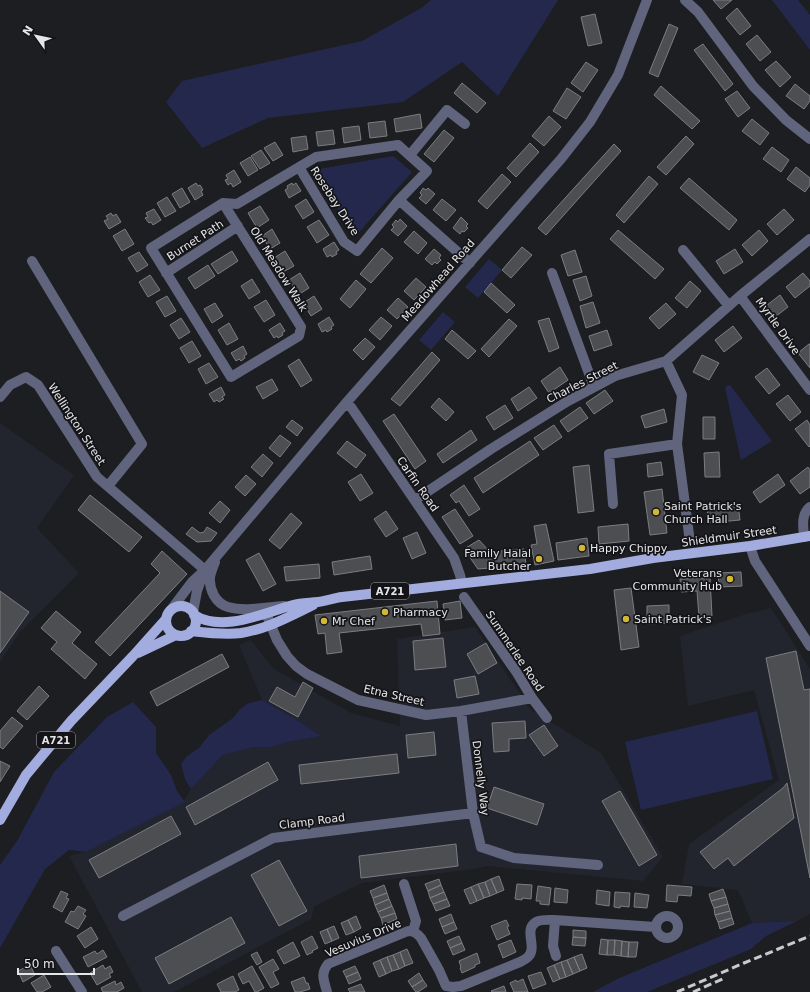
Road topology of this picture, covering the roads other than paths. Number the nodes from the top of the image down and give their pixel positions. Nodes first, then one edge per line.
1 (647, 0) edge
2 (685, 0) edge
3 (465, 124) dead end
4 (810, 139) edge
5 (410, 155) junction
6 (299, 167) junction
7 (399, 200) junction
8 (223, 203) junction
9 (238, 226) junction
10 (810, 239) edge
11 (683, 250) dead end
12 (32, 261) dead end
13 (470, 263) junction
14 (166, 273) junction
15 (552, 273) dead end
16 (740, 296) junction
17 (729, 306) junction
18 (666, 361) junction
19 (594, 387) junction
20 (810, 390) edge
21 (0, 397) edge
22 (346, 403) junction
23 (677, 444) junction
24 (108, 486) junction
25 (415, 500) junction
26 (613, 504) dead end
27 (810, 507) edge
28 (807, 537) edge
29 (690, 542) dead end
30 (750, 546) junction
31 (216, 556) junction
32 (205, 570) junction
33 (462, 583) junction
34 (464, 597) dead end
35 (319, 602) junction
36 (295, 604) junction
37 (266, 613) junction
38 (193, 614) junction
39 (168, 615) junction
40 (271, 625) junction
41 (191, 631) junction
42 (176, 635) junction
43 (810, 646) edge
44 (133, 656) junction
45 (532, 698) junction
46 (461, 711) junction
47 (547, 718) dead end
48 (473, 813) junction
49 (0, 820) edge
50 (598, 865) dead end
51 (404, 884) dead end
52 (124, 916) dead end
53 (555, 920) junction
54 (655, 927) dead end
55 (413, 931) junction
56 (56, 951) dead end
57 (556, 956) dead end
58 (442, 989) edge
59 (82, 992) edge
60 (327, 992) edge

1 - 13 street, Meadowhead Road
2 - 4 street
3 - 5 street
5 - 6 street, Rosebay Drive
5 - 7 street, Rosebay Drive
6 - 7 street, Rosebay Drive
6 - 8 street, Rosebay Drive
7 - 13 street
8 - 9 street, Old Meadow Walk
8 - 14 street, Old Meadow Walk
9 - 14 street, Burnet Path
9 - 14 street, Old Meadow Walk
10 - 16 street, Charles Street
11 - 17 street
12 - 24 street
13 - 22 street, Meadowhead Road
15 - 19 street
16 - 17 street, Charles Street
16 - 20 street, Myrtle Drive
17 - 18 street, Charles Street
18 - 19 street, Charles Street
18 - 23 street
19 - 25 street, Charles Street
21 - 24 street, Wellington Street
22 - 25 street, Carfin Road
22 - 31 street, Meadowhead Road
23 - 26 street
23 - 29 street
24 - 32 street, Wellington Street
25 - 33 street, Carfin Road
27 - 28 street
28 - 30 main road, Shieldmuir Street / A721
30 - 33 main road, Shieldmuir Street / A721
30 - 43 street
31 - 32 street, Meadowhead Road
31 - 36 street, Meadowhead Road
32 - 38 street, Meadowhead Road
32 - 39 street, Meadowhead Road
33 - 35 main road, Shieldmuir Street / A721
34 - 45 street, Summerlee Road
35 - 36 main road, Shieldmuir Street / A721
35 - 40 main road, Shieldmuir Street / A721
36 - 37 main road, Shieldmuir Street / A721
37 - 38 main road, Shieldmuir Street / A721
37 - 40 street, Etna Street
38 - 39 main road, A721
38 - 41 main road
39 - 42 main road
39 - 44 main road, A721
40 - 41 main road, Shieldmuir Street / A721
40 - 46 street, Etna Street
41 - 42 main road, A721
42 - 44 main road, A721
44 - 49 main road, A721
45 - 46 street, Etna Street
45 - 47 street, Summerlee Road
46 - 48 street, Donnelly Way
48 - 50 street, Donnelly Way
48 - 52 street, Clamp Road
51 - 55 street
53 - 54 street, Vesuvius Drive
53 - 57 street
53 - 58 street, Vesuvius Drive
55 - 58 street, Vesuvius Drive
55 - 60 street, Vesuvius Drive
56 - 59 street

